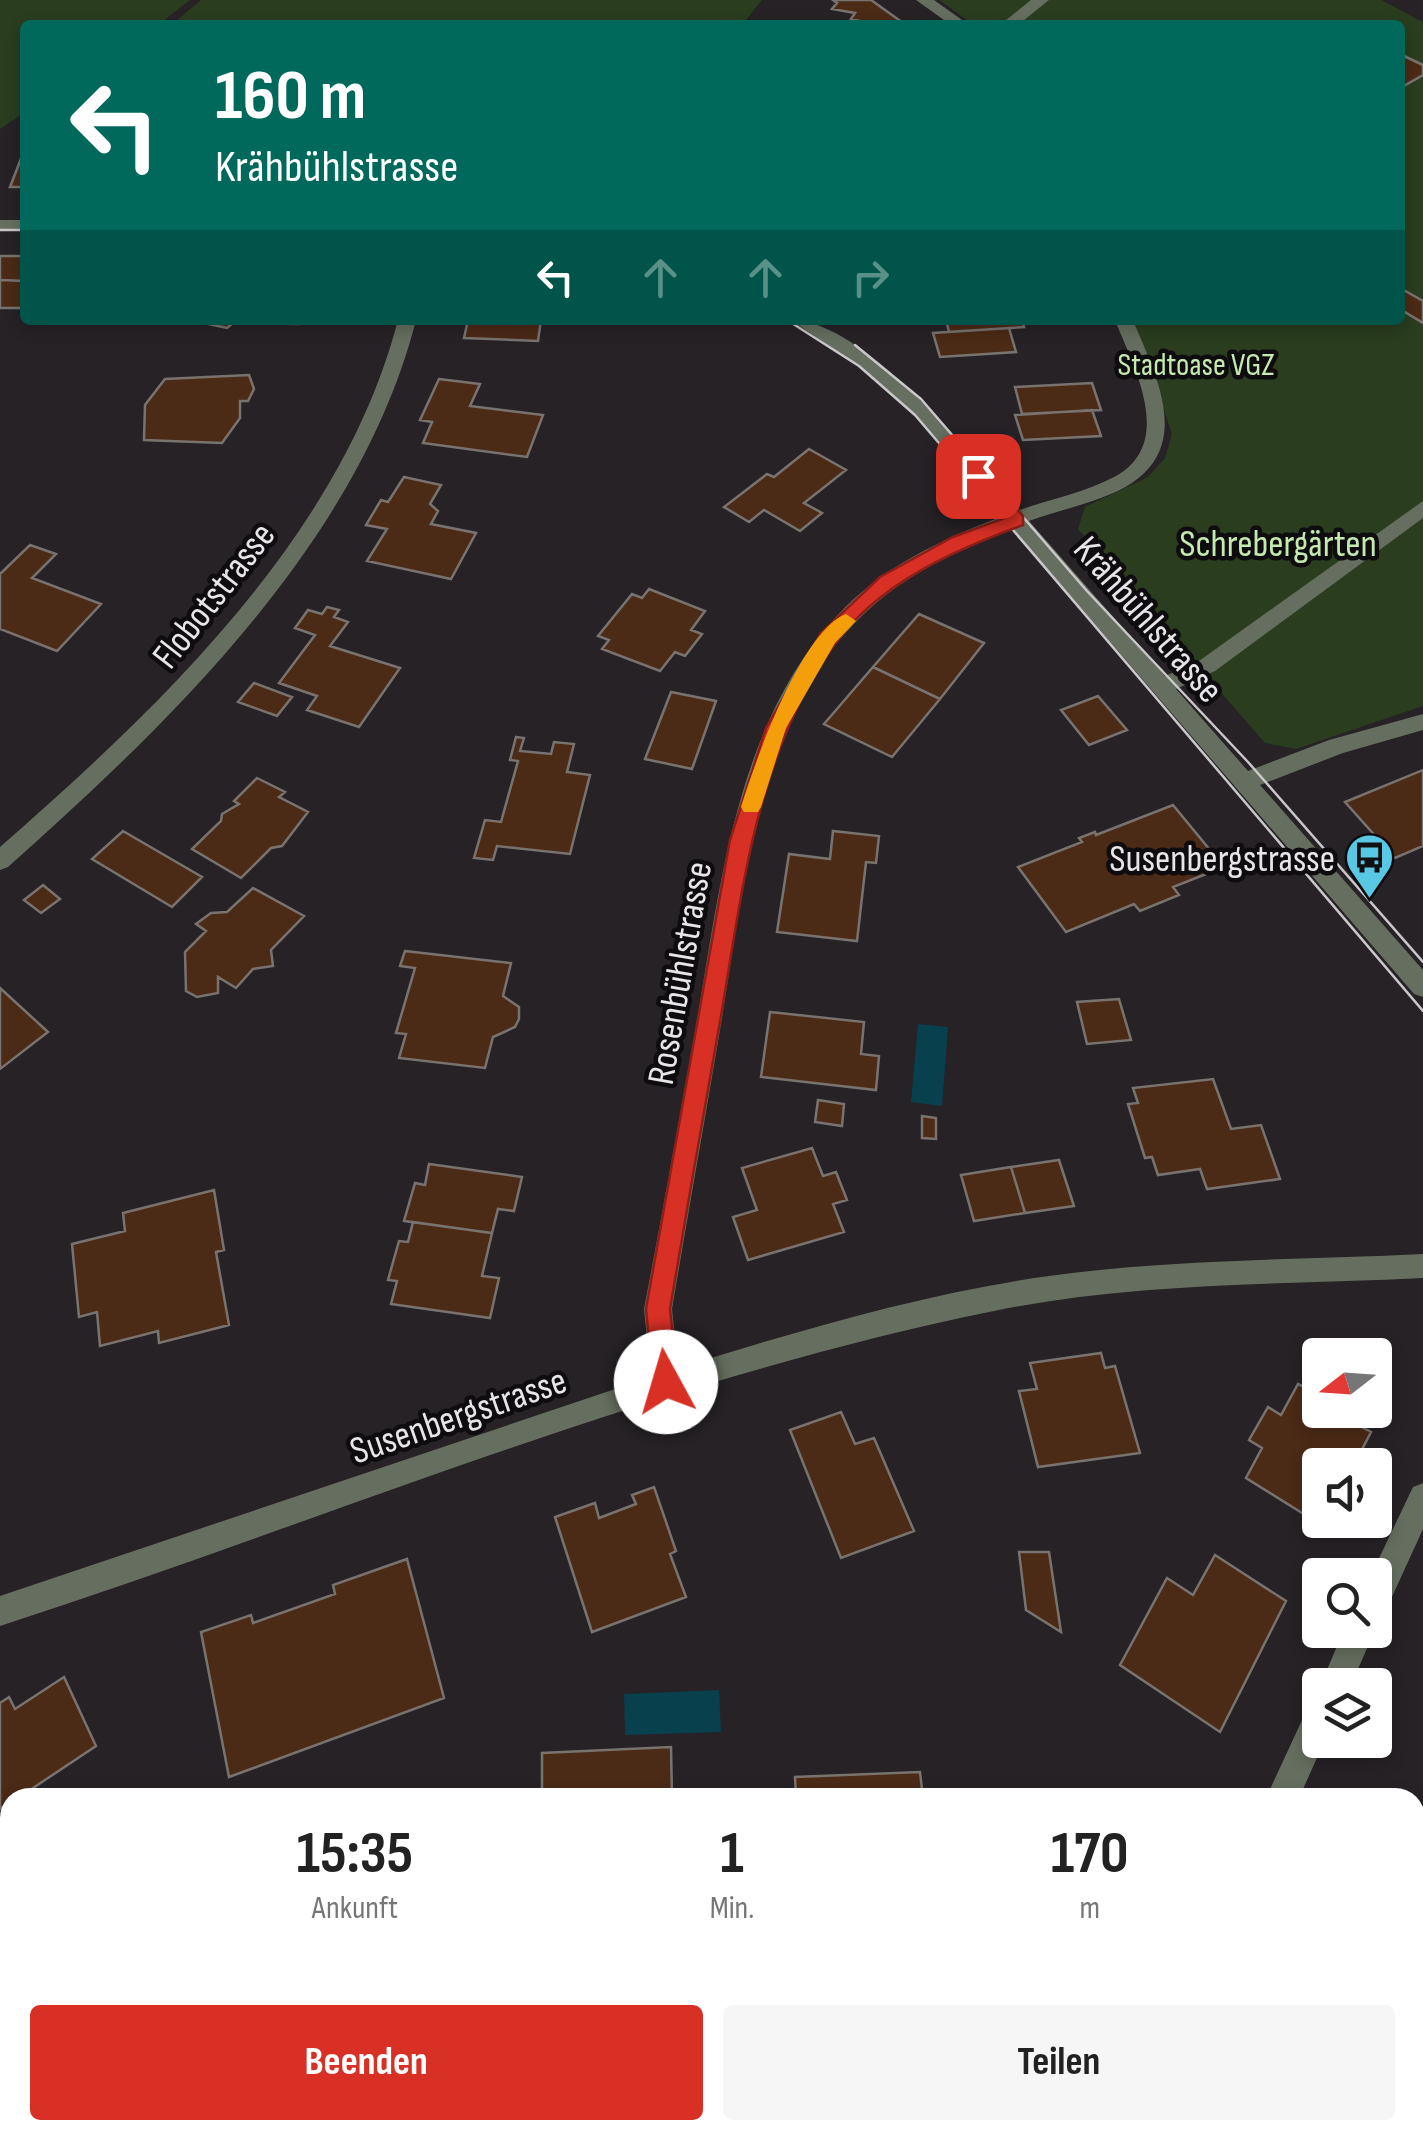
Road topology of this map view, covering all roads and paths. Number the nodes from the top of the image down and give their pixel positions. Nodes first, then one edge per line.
1 (924, 0) edge
2 (1041, 0) edge
3 (954, 20) edge
4 (1015, 20) edge
5 (405, 325) edge
6 (808, 325) edge
7 (1126, 325) edge
8 (1423, 508) edge
9 (1017, 521) junction
10 (1162, 687) junction
11 (1423, 722) edge
12 (1246, 781) junction
13 (0, 861) edge
14 (1423, 988) edge
15 (1423, 1266) edge
16 (666, 1382) junction
17 (1423, 1497) edge
18 (1392, 1563) edge
19 (0, 1611) edge
20 (1302, 1755) edge
21 (1287, 1788) edge

1 - 3 street
2 - 4 street
5 - 13 street, Flobotstrasse
6 - 9 street, Krähbühlstrasse
7 - 9 street, Rosenbühlstrasse
8 - 10 street
9 - 10 street, Krähbühlstrasse
9 - 16 street, Rosenbühlstrasse
10 - 12 street, Krähbühlstrasse
11 - 12 street
12 - 14 street, Krähbühlstrasse
15 - 16 street, Susenbergstrasse
16 - 19 street, Susenbergstrasse
17 - 18 street
20 - 21 street

